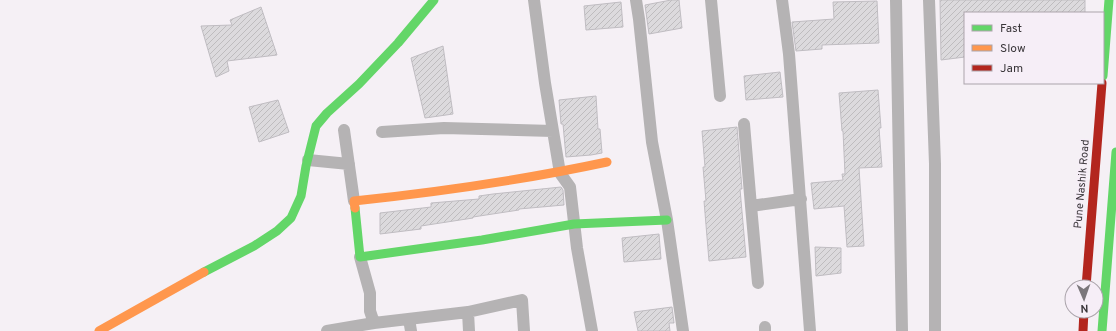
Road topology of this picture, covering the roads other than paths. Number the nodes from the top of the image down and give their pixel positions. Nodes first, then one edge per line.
1 (434, 0) edge
2 (534, 0) edge
3 (636, 0) edge
4 (711, 0) edge
5 (782, 0) edge
6 (896, 0) edge
7 (929, 0) edge
8 (1109, 0) edge
9 (1104, 63) edge
10 (1102, 84) edge
11 (720, 96) dead end
12 (744, 124) dead end
13 (344, 130) dead end
14 (553, 130) junction
15 (382, 132) dead end
16 (1116, 152) edge
17 (308, 160) junction
18 (607, 162) dead end
19 (348, 164) junction
20 (560, 173) junction
21 (801, 199) junction
22 (354, 201) junction
23 (751, 206) junction
24 (667, 220) junction
25 (574, 224) junction
26 (360, 257) junction
27 (1087, 279) edge
28 (758, 283) dead end
29 (468, 312) junction
30 (409, 319) junction
31 (1084, 319) edge
32 (374, 323) junction
33 (100, 331) edge
34 (327, 331) edge
35 (411, 331) edge
36 (469, 331) edge
37 (524, 331) edge
38 (592, 331) edge
39 (683, 331) edge
40 (810, 331) edge
41 (902, 331) edge
42 (935, 331) edge
43 (1083, 331) edge
44 (1102, 331) edge

1 - 17 main road
2 - 14 street
3 - 24 street
4 - 11 street
5 - 21 street
6 - 41 street
7 - 42 street
8 - 9 main road
10 - 27 main road, Pune Nashik Road
12 - 23 street
13 - 19 street
14 - 15 street
14 - 20 street
16 - 44 main road
17 - 19 street
17 - 33 main road
18 - 20 main road
19 - 22 street
20 - 22 main road
20 - 25 street
21 - 23 street
21 - 40 street
22 - 26 main road
23 - 28 street
24 - 25 main road
24 - 39 street
25 - 26 main road
25 - 38 street
26 - 32 street
29 - 30 street
29 - 36 street
29 - 37 street
30 - 32 street
30 - 35 street
31 - 43 main road
32 - 34 street

